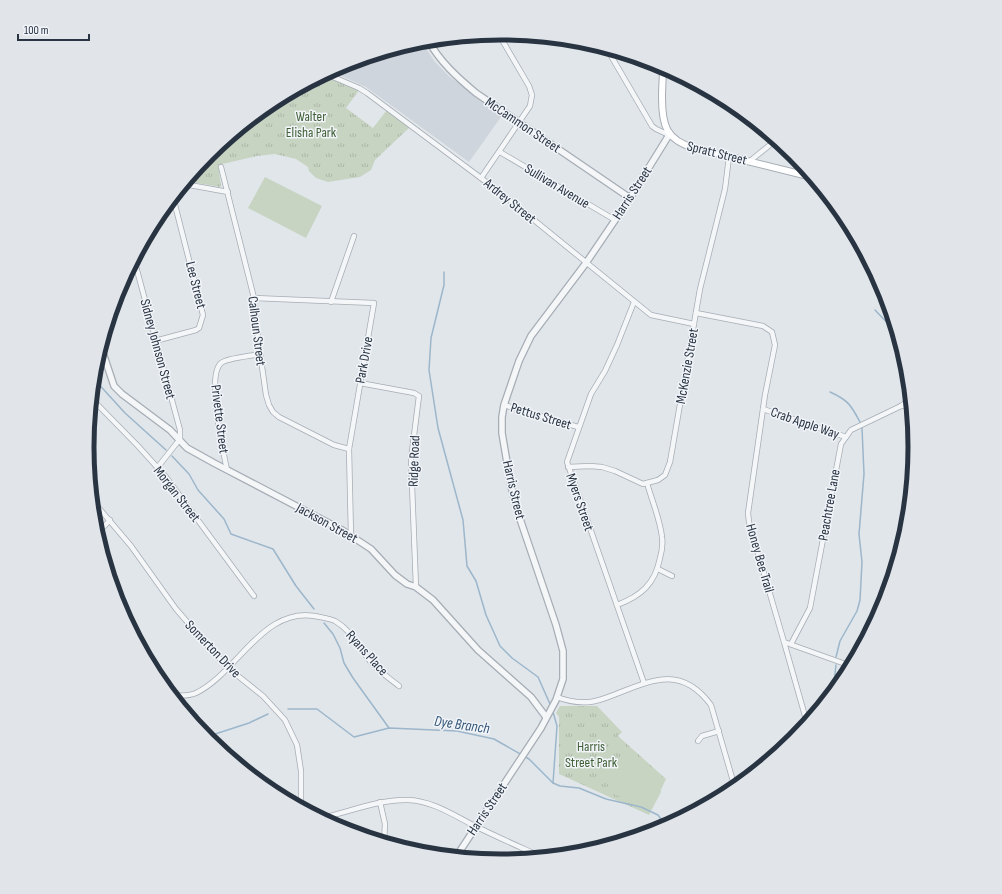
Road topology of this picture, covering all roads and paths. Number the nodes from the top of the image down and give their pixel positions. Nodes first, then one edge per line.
1 (502, 40) edge
2 (432, 46) edge
3 (611, 55) edge
4 (663, 74) edge
5 (332, 77) edge
6 (520, 123) junction
7 (670, 135) junction
8 (772, 143) edge
9 (500, 152) junction
10 (729, 157) junction
11 (750, 161) junction
12 (221, 167) dead end
13 (803, 175) edge
14 (481, 178) junction
15 (190, 185) edge
16 (228, 192) junction
17 (630, 198) junction
18 (175, 204) edge
19 (615, 220) junction
20 (354, 236) dead end
21 (586, 263) junction
22 (136, 267) edge
23 (254, 298) junction
24 (331, 302) junction
25 (634, 302) junction
26 (696, 313) junction
27 (694, 324) junction
28 (155, 342) junction
29 (260, 354) junction
30 (104, 357) edge
31 (360, 383) junction
32 (96, 403) edge
33 (906, 403) edge
34 (504, 405) junction
35 (901, 406) junction
36 (906, 406) edge
37 (763, 409) junction
38 (578, 427) junction
39 (846, 437) junction
40 (179, 440) junction
41 (349, 449) junction
42 (568, 467) junction
43 (157, 468) junction
44 (227, 470) junction
45 (647, 484) junction
46 (98, 507) edge
47 (110, 520) junction
48 (102, 528) edge
49 (351, 536) junction
50 (658, 569) junction
51 (672, 576) dead end
52 (416, 587) junction
53 (254, 596) dead end
54 (617, 605) junction
55 (784, 642) junction
56 (791, 644) junction
57 (845, 664) edge
58 (228, 668) junction
59 (644, 683) junction
60 (399, 686) dead end
61 (179, 696) edge
62 (557, 697) junction
63 (806, 716) edge
64 (546, 717) junction
65 (719, 731) junction
66 (698, 740) dead end
67 (733, 781) edge
68 (301, 801) edge
69 (380, 802) junction
70 (330, 816) edge
71 (476, 826) junction
72 (384, 836) edge
73 (459, 852) edge
74 (533, 853) edge

1 - 6 street
2 - 6 street, McCammon Street
3 - 7 street
4 - 7 main road, Spratt Street
5 - 14 street, Ardrey Street
6 - 9 street
6 - 17 street, McCammon Street
7 - 10 main road, Spratt Street
7 - 17 street, Harris Street
8 - 11 street
9 - 14 street
9 - 19 street, Sullivan Avenue
10 - 11 main road, Spratt Street
10 - 26 street, McKenzie Street
11 - 13 main road, Spratt Street
12 - 16 street, Calhoun Street
14 - 21 street, Ardrey Street
15 - 16 street
16 - 23 street, Calhoun Street
17 - 19 street, Harris Street
18 - 28 street, Lee Street
19 - 21 street, Harris Street
20 - 24 street
21 - 25 street, Ardrey Street
21 - 34 street, Harris Street
22 - 28 street, Sidney Johnson Street
23 - 24 street, Park Drive
23 - 29 street, Calhoun Street
24 - 31 street, Park Drive
25 - 27 street, Ardrey Street
25 - 38 street, Myers Street
26 - 27 street, McKenzie Street
26 - 37 street, Honey Bee Trail
27 - 45 street, McKenzie Street
28 - 40 street, Sidney Johnson Street
29 - 41 street, Calhoun Street
29 - 44 street, Privette Street
30 - 40 street, Jackson Street
31 - 41 street, Park Drive
31 - 52 street, Ridge Road
32 - 43 street, Morgan Street
33 - 35 street, Peachtree Lane
34 - 38 street, Pettus Street
34 - 62 street, Harris Street
35 - 36 street
35 - 39 street, Peachtree Lane
37 - 39 street, Crab Apple Way
37 - 55 street, Honey Bee Trail
38 - 42 street, Myers Street
39 - 56 street, Peachtree Lane
40 - 43 street
40 - 44 street, Jackson Street
41 - 49 street, Park Drive
42 - 45 street
42 - 54 street, Myers Street
43 - 53 street, Morgan Street
44 - 49 street, Jackson Street
45 - 50 street
46 - 47 street, Somerton Drive
47 - 48 street
47 - 58 street, Somerton Drive
49 - 52 street, Jackson Street
50 - 51 street
50 - 54 street
52 - 64 street, Jackson Street
54 - 59 street, Myers Street
55 - 56 street
55 - 63 street, Honey Bee Trail
56 - 57 street
58 - 60 street, Ryans Place
58 - 61 street, Ryans Place
58 - 68 street, Somerton Drive
59 - 62 street
59 - 65 street
62 - 64 street, Harris Street
64 - 71 street, Harris Street
65 - 66 street
65 - 67 street
69 - 70 street
69 - 71 street
69 - 72 street
71 - 73 street, Harris Street
71 - 74 street

